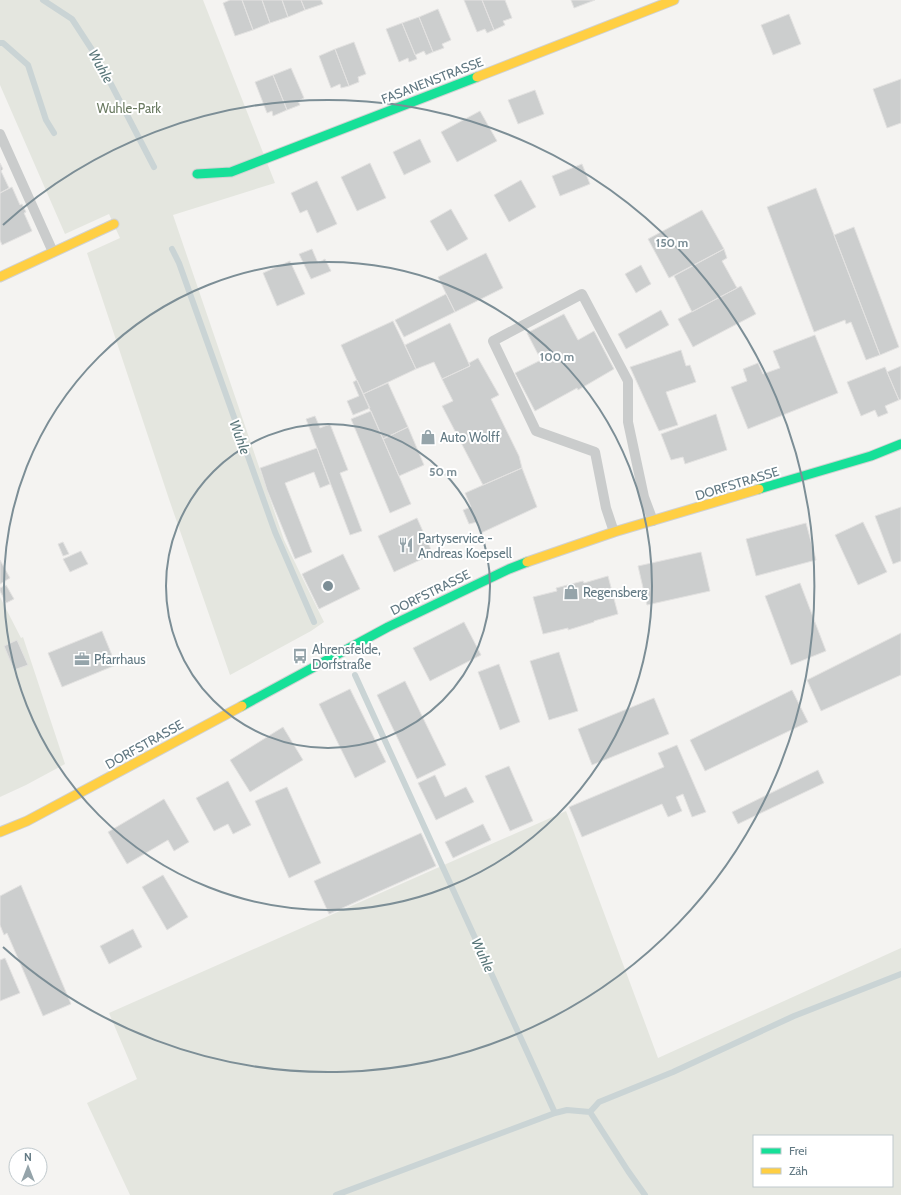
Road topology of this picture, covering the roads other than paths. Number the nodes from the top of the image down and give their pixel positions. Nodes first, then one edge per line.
1 (674, 0) edge
2 (0, 134) edge
3 (197, 174) dead end
4 (114, 224) dead end
5 (53, 252) junction
6 (0, 277) edge
7 (901, 444) edge
8 (653, 521) junction
9 (614, 532) junction
10 (0, 832) edge

1 - 3 main road, FASANENSTRASSE
2 - 5 lane
4 - 5 main road
5 - 6 main road
7 - 8 main road, DORFSTRASSE
8 - 9 main road, DORFSTRASSE
8 - 9 lane
9 - 10 main road, DORFSTRASSE

